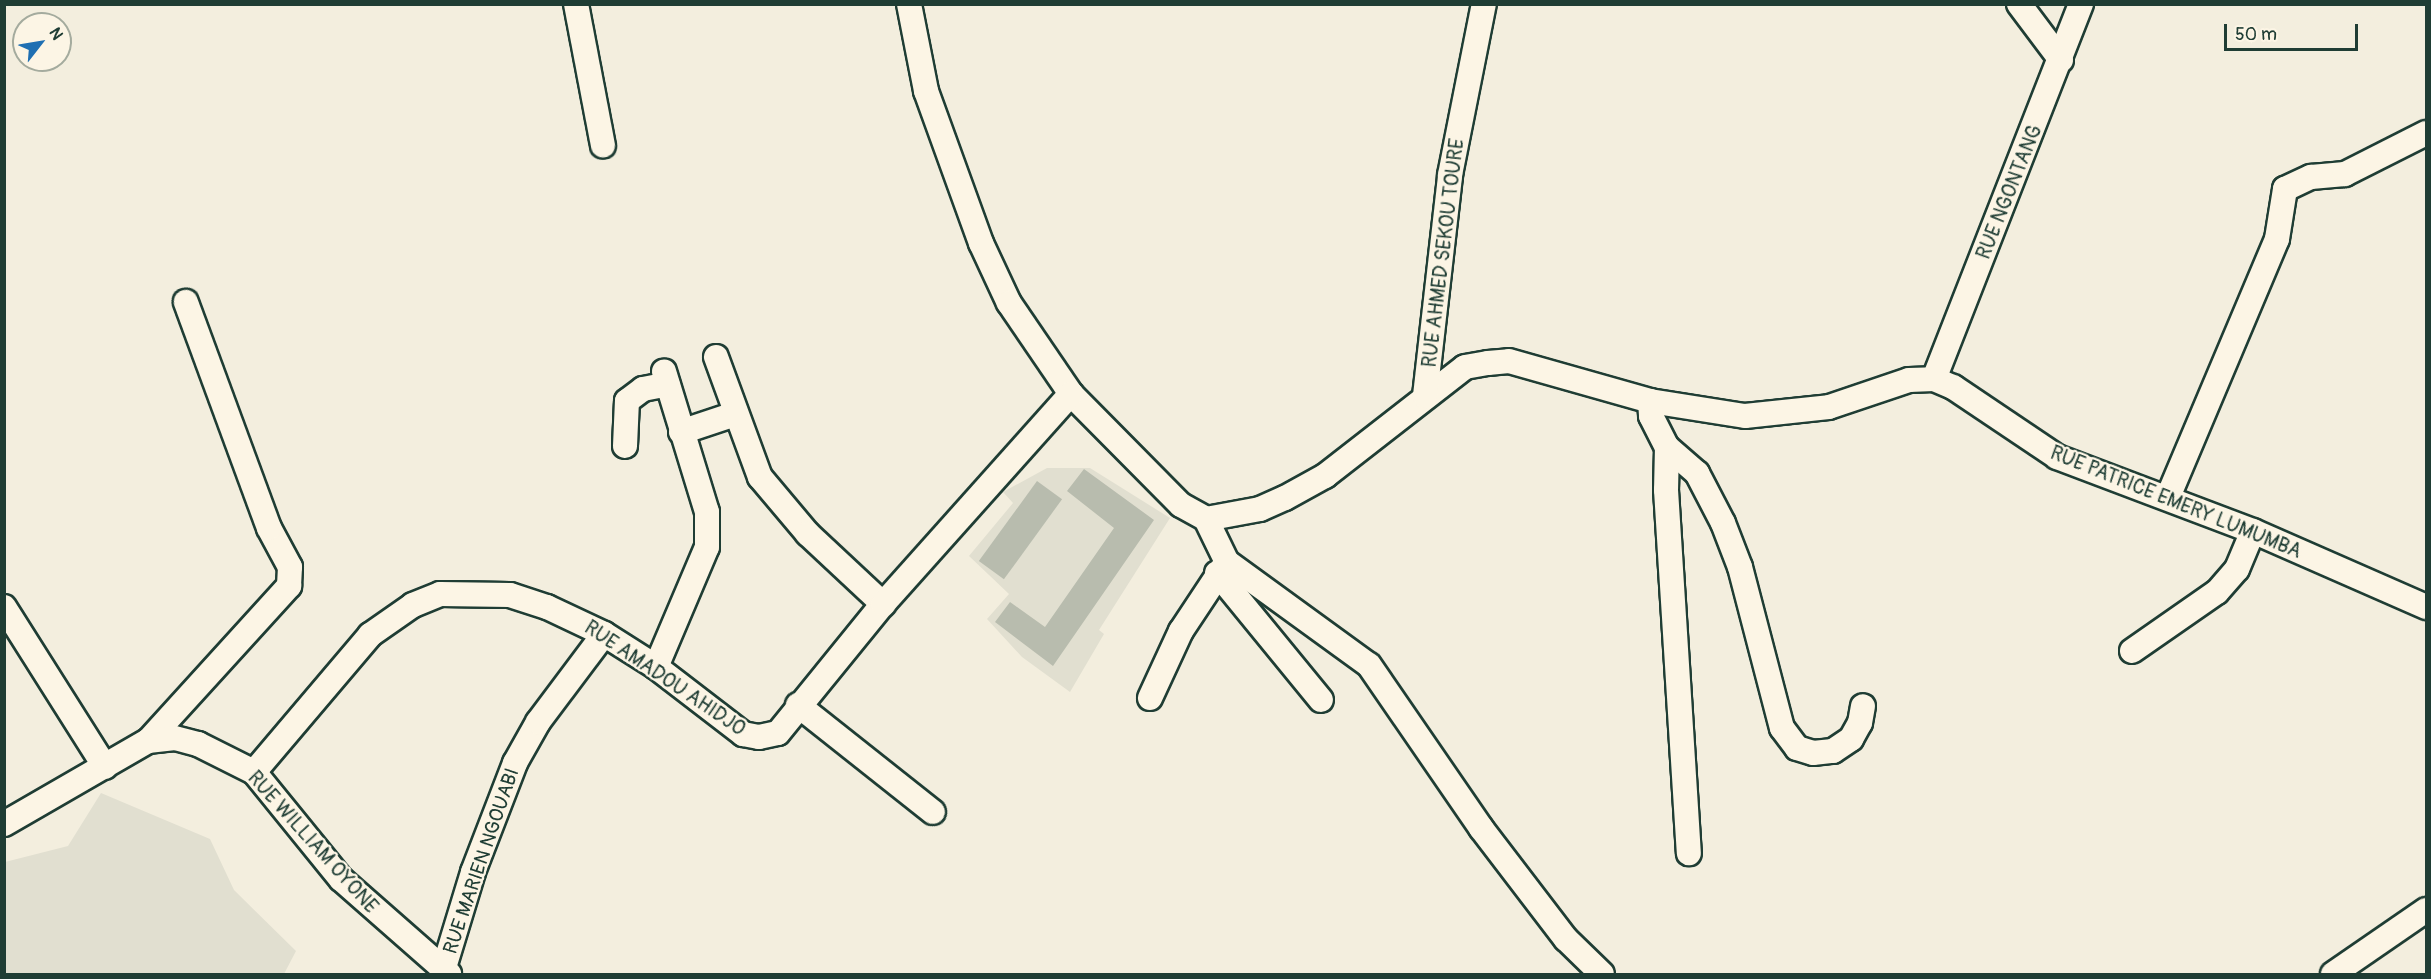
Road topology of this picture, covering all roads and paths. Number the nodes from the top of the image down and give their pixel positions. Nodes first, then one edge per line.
1 (576, 4) edge
2 (909, 4) edge
3 (1484, 4) edge
4 (2019, 4) edge
5 (2081, 4) edge
6 (2061, 60) junction
7 (2427, 133) edge
8 (603, 145) dead end
9 (186, 302) dead end
10 (716, 357) dead end
11 (1934, 379) junction
12 (1071, 394) junction
13 (1425, 396) junction
14 (1650, 401) junction
15 (735, 414) junction
16 (681, 432) junction
17 (625, 446) dead end
18 (1667, 447) junction
19 (2168, 497) junction
20 (1206, 519) junction
21 (2253, 531) junction
22 (1222, 568) junction
23 (883, 604) junction
24 (4, 607) edge
25 (2427, 607) edge
26 (603, 634) junction
27 (2132, 651) dead end
28 (656, 667) junction
29 (1150, 698) dead end
30 (1321, 700) dead end
31 (798, 705) junction
32 (1863, 706) dead end
33 (148, 741) junction
34 (105, 766) junction
35 (254, 772) junction
36 (933, 812) dead end
37 (4, 824) edge
38 (1689, 853) dead end
39 (2427, 910) edge
40 (2375, 944) junction
41 (446, 973) edge
42 (1602, 975) edge
43 (2333, 975) edge
44 (2359, 975) edge

1 - 8 street
2 - 12 street
3 - 13 street, RUE AHMED SEKOU TOURE
4 - 6 street
5 - 6 street, RUE NGONTANG
6 - 11 street, RUE NGONTANG
7 - 19 street
9 - 33 street
10 - 15 street
11 - 14 street
11 - 19 street, RUE PATRICE EMERY LUMUMBA
12 - 20 street
12 - 23 street, RUE AMADOU AHIDJO
13 - 14 street
13 - 20 street
14 - 18 street
15 - 16 street
15 - 23 street
16 - 17 street
16 - 28 street
18 - 32 street
18 - 38 street
19 - 21 street, RUE PATRICE EMERY LUMUMBA
20 - 22 street
21 - 25 street, RUE PATRICE EMERY LUMUMBA
21 - 27 street
22 - 29 street
22 - 30 street
22 - 42 street
23 - 31 street, RUE AMADOU AHIDJO
24 - 34 street
26 - 28 street, RUE AMADOU AHIDJO
26 - 35 street, RUE AMADOU AHIDJO
26 - 41 street, RUE MARIEN NGOUABI
28 - 31 street, RUE AMADOU AHIDJO
31 - 36 street
33 - 34 street, RUE WILLIAM OYONE
33 - 35 street, RUE WILLIAM OYONE
34 - 37 street, RUE WILLIAM OYONE
35 - 41 street, RUE WILLIAM OYONE
39 - 40 street
40 - 43 street
40 - 44 street

